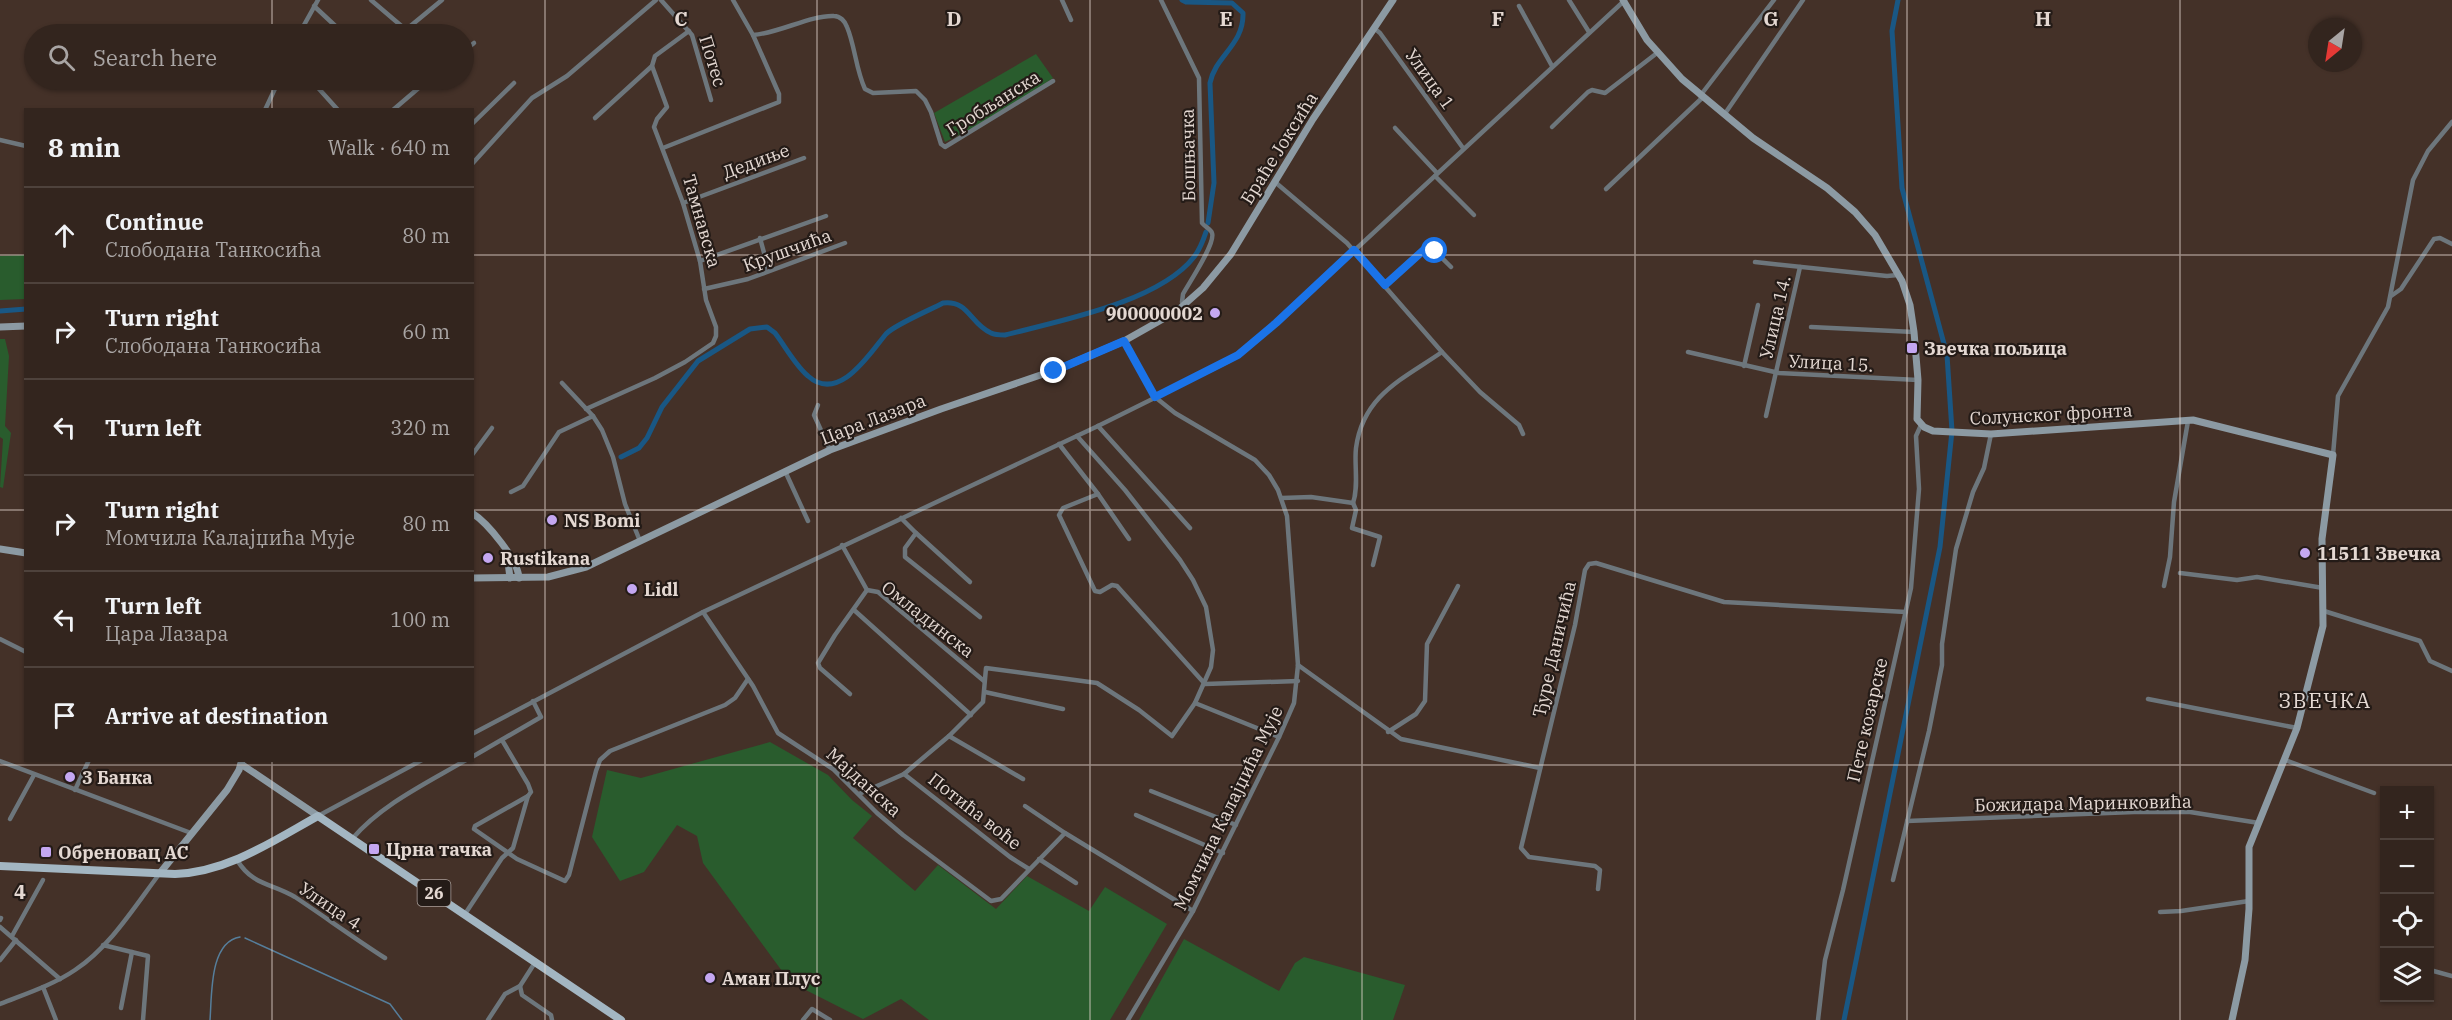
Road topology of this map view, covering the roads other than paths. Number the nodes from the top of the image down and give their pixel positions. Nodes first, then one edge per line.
1 (318, 0) edge
2 (371, 0) edge
3 (442, 0) edge
4 (656, 0) edge
5 (661, 0) edge
6 (733, 0) edge
7 (1062, 0) edge
8 (1161, 0) edge
9 (1393, 0) edge
10 (1569, 0) edge
11 (1624, 0) edge
12 (1774, 0) edge
13 (1803, 0) edge
14 (314, 6) junction
15 (1519, 6) dead end
16 (1071, 20) dead end
17 (304, 24) edge
18 (333, 24) edge
19 (399, 24) edge
20 (413, 24) edge
21 (1373, 28) junction
22 (689, 31) junction
23 (1589, 32) junction
24 (753, 35) junction
25 (1657, 53) junction
26 (652, 66) junction
27 (1552, 66) junction
28 (1053, 81) dead end
29 (514, 83) dead end
30 (274, 90) edge
31 (320, 90) edge
32 (416, 90) edge
33 (1701, 97) junction
34 (711, 100) dead end
35 (266, 108) edge
36 (336, 108) edge
37 (395, 108) edge
38 (1724, 115) junction
39 (595, 118) dead end
40 (474, 122) edge
41 (2452, 122) edge
42 (1552, 127) dead end
43 (1395, 128) dead end
44 (0, 141) edge
45 (24, 146) edge
46 (663, 148) junction
47 (1463, 148) junction
48 (804, 158) dead end
49 (474, 162) edge
50 (1436, 175) junction
51 (1275, 182) junction
52 (1606, 189) dead end
53 (683, 203) junction
54 (1474, 215) dead end
55 (826, 216) dead end
56 (760, 238) junction
57 (845, 243) dead end
58 (2452, 243) edge
59 (1354, 250) junction
60 (700, 261) junction
61 (1755, 262) dead end
62 (1451, 267) dead end
63 (1800, 267) junction
64 (764, 273) junction
65 (1898, 275) junction
66 (1385, 285) junction
67 (704, 289) junction
68 (2391, 296) junction
69 (1184, 305) junction
70 (1758, 306) dead end
71 (24, 326) edge
72 (0, 327) edge
73 (1811, 327) dead end
74 (1914, 332) junction
75 (1124, 341) junction
76 (1442, 352) junction
77 (1688, 352) dead end
78 (1744, 366) junction
79 (1776, 373) junction
80 (1917, 380) junction
81 (562, 383) dead end
82 (1155, 397) junction
83 (818, 405) dead end
84 (586, 409) junction
85 (593, 416) junction
86 (1766, 416) dead end
87 (2188, 421) junction
88 (1921, 425) junction
89 (1098, 426) junction
90 (492, 428) dead end
91 (1523, 434) dead end
92 (1991, 434) junction
93 (1077, 436) junction
94 (1059, 444) junction
95 (830, 450) junction
96 (474, 452) edge
97 (2333, 455) junction
98 (785, 471) junction
99 (510, 492) dead end
100 (1098, 494) junction
101 (1282, 498) junction
102 (1353, 503) junction
103 (474, 515) edge
104 (901, 518) junction
105 (807, 521) dead end
106 (1190, 528) dead end
107 (915, 533) junction
108 (1130, 539) dead end
109 (640, 541) junction
110 (842, 545) junction
111 (0, 549) edge
112 (506, 552) junction
113 (24, 553) edge
114 (1373, 565) dead end
115 (2180, 573) dead end
116 (474, 578) edge
117 (510, 578) junction
118 (519, 578) junction
119 (970, 582) dead end
120 (1458, 586) dead end
121 (2164, 586) dead end
122 (2324, 588) junction
123 (867, 590) junction
124 (854, 610) junction
125 (2324, 611) junction
126 (703, 612) junction
127 (1906, 612) junction
128 (980, 618) dead end
129 (0, 639) edge
130 (24, 651) edge
131 (1298, 665) junction
132 (2452, 671) edge
133 (748, 679) junction
134 (984, 681) junction
135 (1298, 681) junction
136 (1205, 684) junction
137 (986, 692) junction
138 (850, 694) dead end
139 (2148, 699) dead end
140 (533, 701) junction
141 (1196, 703) junction
142 (1063, 709) dead end
143 (971, 715) junction
144 (2297, 728) junction
145 (1388, 732) junction
146 (474, 733) edge
147 (949, 736) junction
148 (1279, 737) junction
149 (502, 740) junction
150 (474, 756) edge
151 (2285, 760) junction
152 (0, 761) edge
153 (88, 762) edge
154 (239, 762) edge
155 (418, 762) edge
156 (463, 762) edge
157 (1540, 768) junction
158 (34, 774) junction
159 (904, 774) junction
160 (1023, 779) dead end
161 (75, 790) junction
162 (1150, 791) dead end
163 (2374, 793) dead end
164 (859, 794) junction
165 (528, 796) junction
166 (1025, 806) dead end
167 (1136, 815) dead end
168 (318, 816) junction
169 (10, 819) dead end
170 (1907, 821) junction
171 (2259, 823) junction
172 (1236, 825) junction
173 (191, 833) junction
174 (1065, 833) junction
175 (352, 839) junction
176 (508, 853) junction
177 (1223, 853) junction
178 (1039, 859) junction
179 (237, 860) junction
180 (0, 866) edge
181 (1029, 869) junction
182 (160, 873) junction
183 (43, 880) dead end
184 (1893, 880) dead end
185 (1076, 883) dead end
186 (1598, 889) dead end
187 (2249, 901) junction
188 (1193, 911) junction
189 (2160, 912) dead end
190 (465, 914) junction
191 (0, 927) edge
192 (14, 938) junction
193 (103, 945) junction
194 (132, 952) junction
195 (385, 958) dead end
196 (0, 960) edge
197 (536, 961) junction
198 (2434, 971) edge
199 (2452, 976) edge
200 (60, 979) junction
201 (43, 987) junction
202 (520, 987) junction
203 (0, 1004) edge
204 (121, 1008) dead end
205 (56, 1020) edge
206 (143, 1020) edge
207 (489, 1020) edge
208 (552, 1020) edge
209 (621, 1020) edge
210 (803, 1020) edge
211 (830, 1020) edge
212 (1128, 1020) edge
213 (1818, 1020) edge
214 (2232, 1020) edge

1 - 14 street
2 - 19 street
3 - 20 street
4 - 49 street
5 - 22 street
6 - 24 street
7 - 16 street
8 - 69 street, Бошњачка
9 - 21 street, Браће Јоксића
10 - 23 street
11 - 23 street
11 - 25 street
12 - 33 street
13 - 38 street
14 - 17 street
14 - 18 street
15 - 27 street
21 - 47 street, Улица 1
21 - 51 street, Браће Јоксића
22 - 26 street
22 - 34 street, Потес
23 - 27 street
24 - 28 street, Гробљанска
24 - 46 street
25 - 33 street
25 - 42 street
26 - 39 street
26 - 46 street, Тамнавска
27 - 47 street
29 - 40 street
30 - 35 street
31 - 36 street
32 - 37 street
33 - 38 street
33 - 52 street
38 - 65 street
41 - 68 street
43 - 50 street
44 - 45 street
46 - 53 street, Тамнавска
47 - 50 street
48 - 53 street, Дедиње
50 - 54 street
50 - 59 street
51 - 59 street
51 - 69 street, Браће Јоксића
53 - 60 street, Тамнавска
55 - 56 street
56 - 60 street
56 - 64 street
57 - 64 street, Крушчића
58 - 68 street
59 - 66 street
59 - 82 street
60 - 67 street, Тамнавска
61 - 63 street, Улица 14.
62 - 66 street
63 - 65 street, Улица 14.
63 - 79 street, Улица 14.
64 - 67 street, Крушчића
65 - 74 street
66 - 76 street
67 - 84 street, Тамнавска
68 - 97 street
69 - 75 street, Браће Јоксића
70 - 78 street
71 - 72 street
73 - 74 street
74 - 80 street
75 - 82 street, Момчила Калајџића Мује
75 - 95 street, Цара Лазара
76 - 91 street
76 - 102 street
77 - 78 street, Улица 15.
78 - 79 street, Улица 15.
79 - 80 street, Улица 15.
79 - 86 street, Улица 14.
80 - 88 street
81 - 84 street
82 - 89 street
82 - 101 street, Момчила Калајџића Мује
83 - 95 street
84 - 85 street
85 - 99 street
85 - 109 street
87 - 92 street, Солунског фронта
87 - 97 street, Солунског фронта
87 - 121 street
88 - 92 street, Солунског фронта
88 - 127 street, Пете козарске
89 - 93 street
89 - 106 street
90 - 96 street
92 - 170 street
93 - 94 street
93 - 136 street, Омладинска
94 - 100 street
94 - 104 street
95 - 98 street, Цара Лазара
97 - 122 street
98 - 105 street
98 - 109 street, Цара Лазара
100 - 108 street
100 - 136 street
101 - 102 street
101 - 131 street, Момчила Калајџића Мује
102 - 114 street
103 - 112 street
104 - 107 street
104 - 110 street
107 - 119 street
107 - 128 street
109 - 118 street, Цара Лазара
110 - 123 street, Омладинска
110 - 126 street
111 - 113 street
112 - 117 street
112 - 118 street
115 - 122 street
116 - 117 street, Цара Лазара
117 - 118 street, Цара Лазара
120 - 145 street
122 - 125 street
123 - 124 street
123 - 134 street, Омладинска
124 - 138 street
124 - 143 street
125 - 132 street
125 - 144 street
126 - 133 street, Мајданска
126 - 140 street
127 - 157 street, Ђуре Даничића
127 - 213 street, Пете козарске
129 - 130 street
131 - 135 street, Момчила Калајџића Мује
131 - 145 street
133 - 164 street, Мајданска
133 - 176 street
134 - 137 street
134 - 141 street, Омладинска
135 - 136 street
135 - 148 street, Момчила Калајџића Мује
136 - 141 street, Омладинска
137 - 142 street
137 - 143 street
139 - 144 street
140 - 146 street
140 - 149 street
141 - 148 street
143 - 147 street, Потића воће
144 - 151 street
145 - 157 street
147 - 159 street, Потића воће
147 - 160 street
148 - 172 street, Момчила Калајџића Мује
149 - 150 street
149 - 165 street
151 - 163 street
151 - 171 street
152 - 158 street
153 - 161 street
154 - 168 street
154 - 173 street
155 - 168 street
156 - 175 street
157 - 186 street, Ђуре Даничића
158 - 161 street
158 - 169 street
159 - 164 street, Потића воће
159 - 181 street, Потића воће
161 - 173 street
162 - 172 street
164 - 181 street, Мајданска
165 - 176 street
165 - 176 street
166 - 174 street
167 - 177 street
168 - 175 main road, 26
168 - 179 main road
170 - 171 street, Божидара Маринковића
170 - 184 street
171 - 187 street
172 - 177 street, Момчила Калајџића Мује
173 - 182 street
174 - 178 street, Мајданска
174 - 188 street
175 - 190 main road, 26
176 - 190 street
177 - 188 street, Момчила Калајџића Мује
178 - 181 street, Мајданска
178 - 185 street
179 - 182 main road
179 - 195 street, Улица 4.
180 - 182 main road
182 - 193 street
183 - 192 street
187 - 189 street
187 - 214 street
188 - 212 street, Момчила Калајџића Мује
190 - 197 main road, 26
191 - 192 street
192 - 196 street
192 - 200 street
193 - 194 street
193 - 200 street
194 - 204 street
194 - 206 street
197 - 202 street
197 - 209 main road, 26
198 - 199 street
200 - 201 street
201 - 203 street
201 - 205 street
202 - 207 street
202 - 208 street
210 - 211 street

